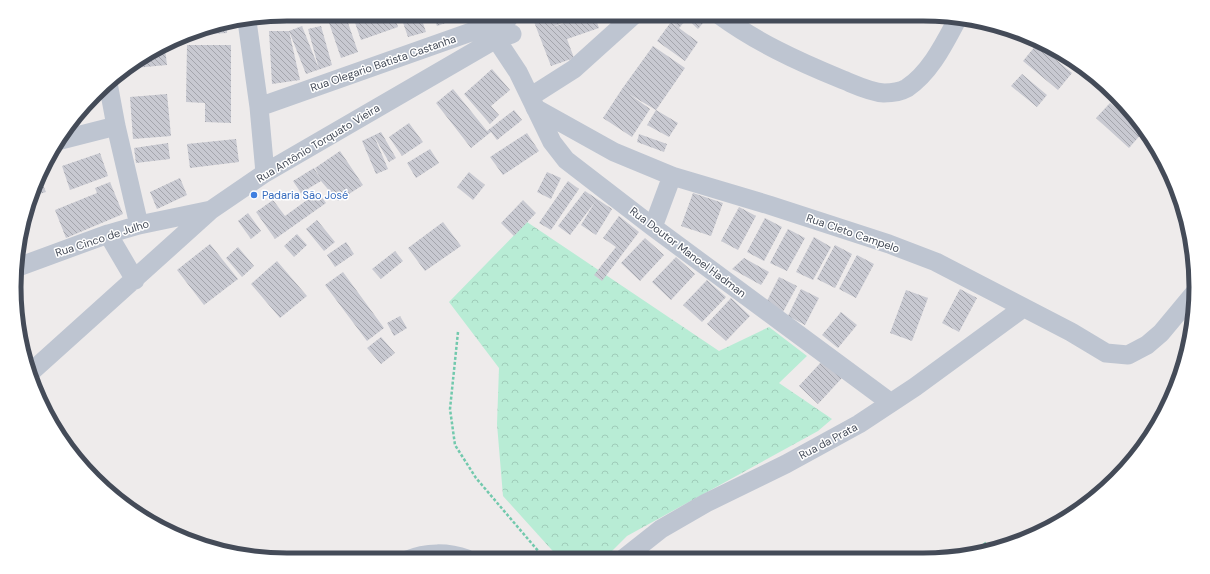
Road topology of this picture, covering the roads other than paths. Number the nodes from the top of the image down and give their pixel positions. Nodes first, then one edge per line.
1 (627, 21) edge
2 (727, 21) edge
3 (955, 23) edge
4 (247, 24) edge
5 (500, 24) edge
6 (109, 89) edge
7 (532, 102) junction
8 (259, 107) junction
9 (116, 126) junction
10 (66, 139) edge
11 (265, 173) junction
12 (672, 176) junction
13 (211, 210) junction
14 (139, 225) junction
15 (653, 227) junction
16 (108, 234) junction
17 (22, 265) edge
18 (135, 280) junction
19 (1188, 300) edge
20 (1023, 308) junction
21 (34, 369) edge
22 (891, 403) junction
23 (631, 553) edge

1 - 7 street
2 - 3 street
4 - 8 street
5 - 7 street, Rua Doutor Manoel Hadman
5 - 8 street, Rua Olegario Batista Castanha
5 - 11 street, Rua Antônio Torquato Vieira
6 - 9 street
7 - 12 street, Rua Cleto Campelo
7 - 15 street, Rua Doutor Manoel Hadman
8 - 11 street
9 - 10 street
9 - 14 street
11 - 13 street, Rua Antônio Torquato Vieira
12 - 15 street
12 - 20 street, Rua Cleto Campelo
13 - 14 street, Rua Cinco de Julho
13 - 18 street, Rua Antônio Torquato Vieira
14 - 16 street, Rua Cinco de Julho
15 - 22 street, Rua Doutor Manoel Hadman
16 - 17 street, Rua Cinco de Julho
16 - 18 street
18 - 21 street, Rua Antônio Torquato Vieira
19 - 20 street, Rua Cleto Campelo
20 - 22 street, Rua da Prata
22 - 23 street, Rua da Prata

